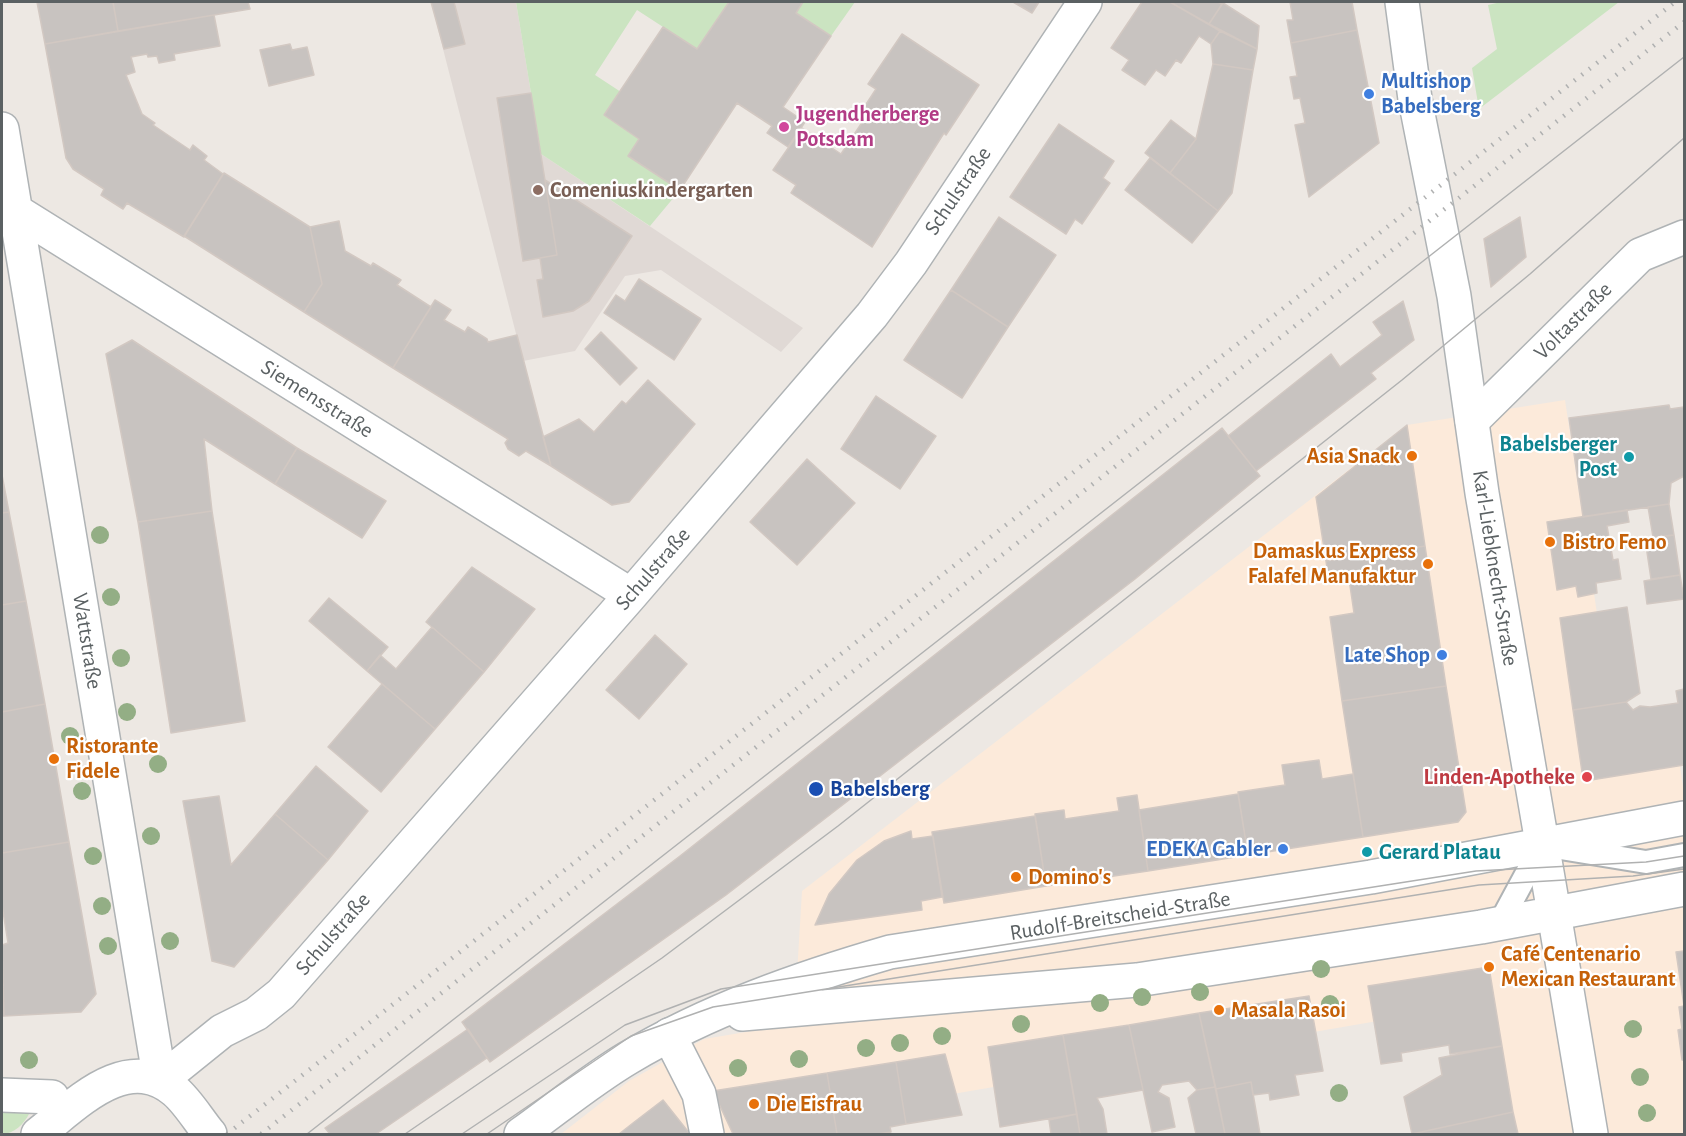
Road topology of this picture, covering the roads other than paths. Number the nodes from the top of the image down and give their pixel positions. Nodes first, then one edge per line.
1 (1085, 2) edge
2 (1409, 3) edge
3 (2, 129) edge
4 (9, 213) edge
5 (1684, 237) edge
6 (1472, 421) junction
7 (631, 595) junction
8 (1684, 818) edge
9 (1542, 845) junction
10 (1684, 855) edge
11 (1684, 890) edge
12 (1554, 913) junction
13 (1500, 923) junction
14 (707, 1017) junction
15 (669, 1035) junction
16 (160, 1081) junction
17 (2, 1095) edge
18 (52, 1097) dead end
19 (38, 1134) edge
20 (210, 1134) edge
21 (520, 1134) edge
22 (707, 1134) edge
23 (1591, 1134) edge

1 - 7 street, Schulstraße
2 - 6 street, Karl-Liebknecht-Straße
3 - 4 street, Wattstraße
4 - 7 street, Siemensstraße
4 - 16 street, Wattstraße
5 - 6 street, Voltastraße
6 - 9 street, Karl-Liebknecht-Straße
7 - 16 street, Schulstraße
8 - 9 street, Rudolf-Breitscheid-Straße
9 - 10 lane, Rudolf-Breitscheid-Straße
9 - 12 street, Karl-Liebknecht-Straße
9 - 13 lane
9 - 14 street, Rudolf-Breitscheid-Straße
11 - 12 street, Rudolf-Breitscheid-Straße
12 - 13 street, Rudolf-Breitscheid-Straße
12 - 23 street, Karl-Liebknecht-Straße
13 - 14 street, Rudolf-Breitscheid-Straße
14 - 15 street, Rudolf-Breitscheid-Straße
15 - 21 street, Rudolf-Breitscheid-Straße
15 - 22 street
16 - 19 street
16 - 20 street
17 - 18 street

